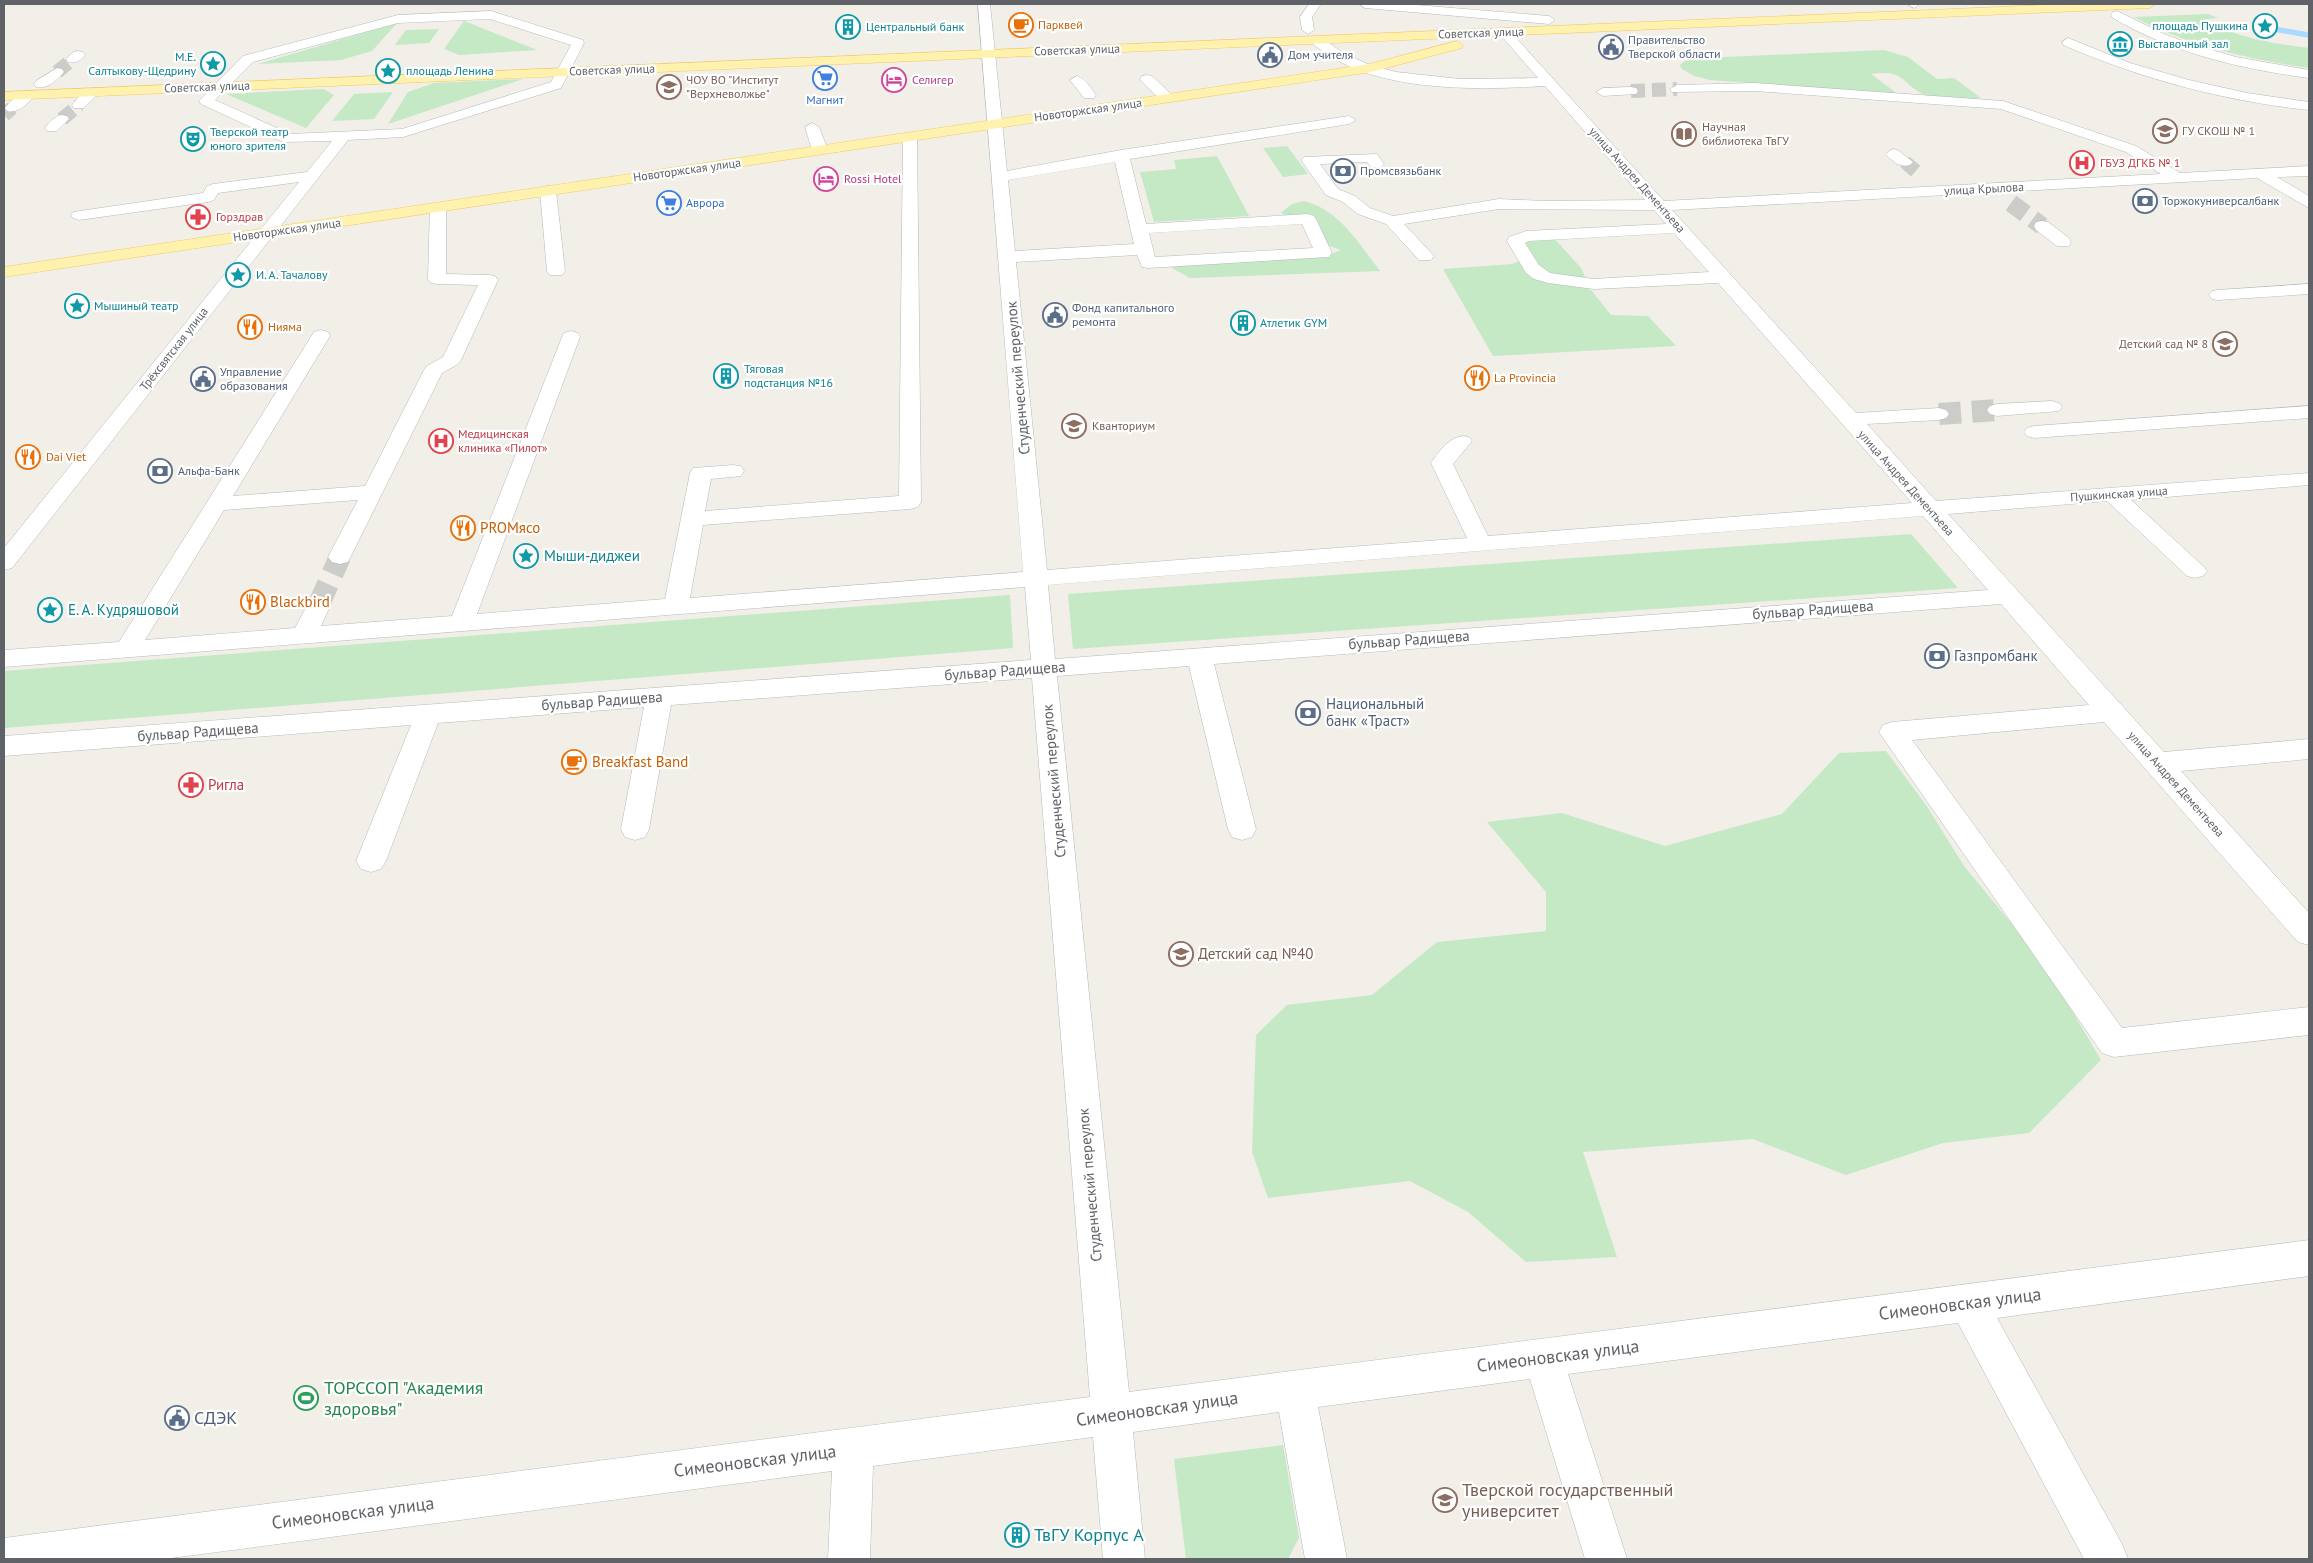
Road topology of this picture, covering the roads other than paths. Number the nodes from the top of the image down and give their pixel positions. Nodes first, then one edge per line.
1 (456, 4) edge
2 (984, 4) edge
3 (1315, 4) edge
4 (1365, 4) edge
5 (1460, 4) edge
6 (1492, 4) edge
7 (1913, 4) edge
8 (1931, 4) edge
9 (2150, 4) edge
10 (2108, 5) edge
11 (1434, 9) junction
12 (2118, 16) joint
13 (446, 17) junction
14 (1549, 20) junction
15 (1469, 23) junction
16 (1504, 32) junction
17 (1312, 35) junction
18 (1433, 35) junction
19 (2068, 42) dead end
20 (988, 49) junction
21 (565, 67) junction
22 (1371, 68) junction
23 (57, 72) tunnel mouth
24 (2309, 74) edge
25 (232, 76) junction
26 (1147, 79) dead end
27 (1077, 80) dead end
28 (1549, 82) junction
29 (41, 84) junction
30 (4, 86) tunnel mouth
31 (220, 87) junction
32 (1677, 89) tunnel mouth
33 (1631, 91) tunnel mouth
34 (94, 92) junction
35 (1603, 92) dead end
36 (28, 95) junction
37 (1089, 95) dead end
38 (4, 96) tunnel mouth
39 (1167, 98) junction
40 (79, 105) tunnel mouth
41 (2309, 106) edge
42 (12, 108) tunnel mouth
43 (1349, 120) dead end
44 (995, 124) junction
45 (812, 126) dead end
46 (1292, 129) junction
47 (344, 136) junction
48 (910, 137) junction
49 (820, 150) junction
50 (1304, 151) junction
51 (1121, 155) junction
52 (1376, 164) dead end
53 (2309, 171) edge
54 (1919, 174) tunnel mouth
55 (2260, 174) junction
56 (312, 176) junction
57 (1000, 177) junction
58 (2177, 178) junction
59 (179, 186) dead end
60 (1992, 188) junction
61 (213, 189) junction
62 (548, 190) junction
63 (1941, 191) junction
64 (2011, 203) tunnel mouth
65 (2309, 203) edge
66 (1660, 206) junction
67 (438, 207) junction
68 (79, 215) dead end
69 (1392, 220) junction
70 (2042, 226) tunnel mouth
71 (1679, 228) junction
72 (1139, 229) junction
73 (268, 232) junction
74 (1506, 233) dead end
75 (1555, 234) junction
76 (2064, 242) dead end
77 (1144, 249) junction
78 (1425, 256) dead end
79 (1007, 257) junction
80 (556, 271) dead end
81 (4, 272) edge
82 (1723, 277) junction
83 (2309, 289) edge
84 (2218, 295) dead end
85 (321, 336) dead end
86 (571, 337) dead end
87 (2052, 407) dead end
88 (1997, 410) tunnel mouth
89 (2309, 412) edge
90 (1940, 414) tunnel mouth
91 (1850, 419) junction
92 (2034, 432) dead end
93 (1462, 441) dead end
94 (733, 471) dead end
95 (2309, 479) edge
96 (372, 492) junction
97 (2112, 494) junction
98 (217, 504) junction
99 (1930, 508) junction
100 (693, 519) junction
101 (1481, 544) junction
102 (340, 557) tunnel mouth
103 (4, 563) edge
104 (2194, 571) dead end
105 (1036, 579) junction
106 (2007, 596) junction
107 (319, 604) tunnel mouth
108 (676, 606) junction
109 (461, 623) junction
110 (304, 635) junction
111 (127, 649) junction
112 (1199, 656) junction
113 (4, 659) edge
114 (1044, 668) junction
115 (659, 697) junction
116 (2111, 712) junction
117 (428, 714) junction
118 (4, 746) edge
119 (2309, 749) edge
120 (2158, 763) junction
121 (635, 829) dead end
122 (1242, 829) dead end
123 (371, 861) dead end
124 (2309, 933) edge
125 (2309, 1021) edge
126 (2309, 1258) edge
127 (1968, 1303) junction
128 (1543, 1358) junction
129 (1295, 1391) junction
130 (1111, 1414) junction
131 (853, 1448) junction
132 (4, 1559) edge
133 (850, 1559) edge
134 (1124, 1559) edge
135 (1326, 1559) edge
136 (1606, 1559) edge
137 (2107, 1559) edge

1 - 13 street
2 - 20 street, Студенческий переулок
3 - 17 street
4 - 11 street
5 - 11 street
6 - 14 street
7 - 8 main road, Советская улица
7 - 14 main road, Советская улица
9 - 10 main road, Советская улица
10 - 12 main road
10 - 16 main road, Советская улица
11 - 14 street
12 - 24 street
13 - 21 street
13 - 25 street
14 - 15 main road, Советская улица
15 - 17 main road, Советская улица
15 - 18 main road, Новоторжская улица
16 - 18 main road, Советская улица
16 - 22 main road, Новоторжская улица
16 - 28 street, улица Андрея Дементьева
17 - 18 main road, Советская улица
17 - 20 main road, Советская улица
17 - 22 street
18 - 22 main road, Новоторжская улица
19 - 41 street
20 - 21 main road, Советская улица
20 - 44 street, Студенческий переулок
21 - 25 main road, Советская улица
21 - 31 main road, Советская улица
21 - 47 street
22 - 28 street
22 - 39 main road, Новоторжская улица
23 - 29 street
25 - 29 main road, Советская улица
25 - 31 street
26 - 39 street
27 - 37 street
28 - 66 street, улица Андрея Дементьева
29 - 30 main road, Советская улица
31 - 34 main road, Советская улица
31 - 47 street
32 - 58 street
33 - 35 street
34 - 36 main road, Советская улица
34 - 40 street
36 - 38 main road, Советская улица
36 - 42 street
39 - 44 main road, Новоторжская улица
43 - 46 street
44 - 48 main road, Новоторжская улица
44 - 57 street, Студенческий переулок
45 - 49 street
46 - 50 street
46 - 51 street
47 - 56 street, Трёхсвятская улица
48 - 49 main road, Новоторжская улица
48 - 100 street
49 - 62 main road, Новоторжская улица
50 - 52 street
50 - 69 street
51 - 57 street
51 - 72 street
53 - 55 street, улица Крылова
54 - 63 street
55 - 58 street, улица Крылова
55 - 65 street
56 - 61 street
56 - 73 street, Трёхсвятская улица
57 - 79 street, Студенческий переулок
58 - 60 street, улица Крылова
59 - 61 street
60 - 63 street, улица Крылова
60 - 64 street
61 - 68 street
62 - 67 main road, Новоторжская улица
62 - 80 street
63 - 66 street, улица Крылова
66 - 69 street, улица Крылова
66 - 71 street, улица Андрея Дементьева
67 - 73 main road, Новоторжская улица
67 - 96 street
69 - 78 street
70 - 76 street
71 - 75 street
71 - 82 street, улица Андрея Дементьева
72 - 77 street
72 - 77 street
73 - 81 main road, Новоторжская улица
73 - 103 street, Трёхсвятская улица
74 - 75 street
75 - 82 street
77 - 79 street
79 - 105 street, Студенческий переулок
82 - 91 street, улица Андрея Дементьева
83 - 84 street
85 - 98 street
86 - 109 street
87 - 88 street
89 - 92 street
90 - 91 street
91 - 99 street, улица Андрея Дементьева
93 - 101 street
94 - 100 street
95 - 97 street, Пушкинская улица
96 - 98 street
96 - 102 street
97 - 99 street, Пушкинская улица
97 - 104 street
98 - 111 street
99 - 101 street
99 - 106 street, улица Андрея Дементьева
100 - 108 street
101 - 105 street
105 - 108 street
105 - 114 street, Студенческий переулок
106 - 112 street, бульвар Радищева
106 - 116 street, улица Андрея Дементьева
107 - 110 street
108 - 109 street
109 - 110 street
110 - 111 street
111 - 113 street
112 - 114 street, бульвар Радищева
112 - 122 street
114 - 115 street, бульвар Радищева
114 - 130 street, Студенческий переулок
115 - 117 street, бульвар Радищева
115 - 121 street
116 - 120 street, улица Андрея Дементьева
116 - 125 street
117 - 118 street, бульвар Радищева
117 - 123 street
119 - 120 street
120 - 124 street, улица Андрея Дементьева
126 - 127 street, Симеоновская улица
127 - 128 street, Симеоновская улица
127 - 137 street
128 - 129 street, Симеоновская улица
128 - 136 street
129 - 130 street, Симеоновская улица
129 - 135 street
130 - 131 street, Симеоновская улица
130 - 134 street, Студенческий переулок
131 - 132 street, Симеоновская улица
131 - 133 street

